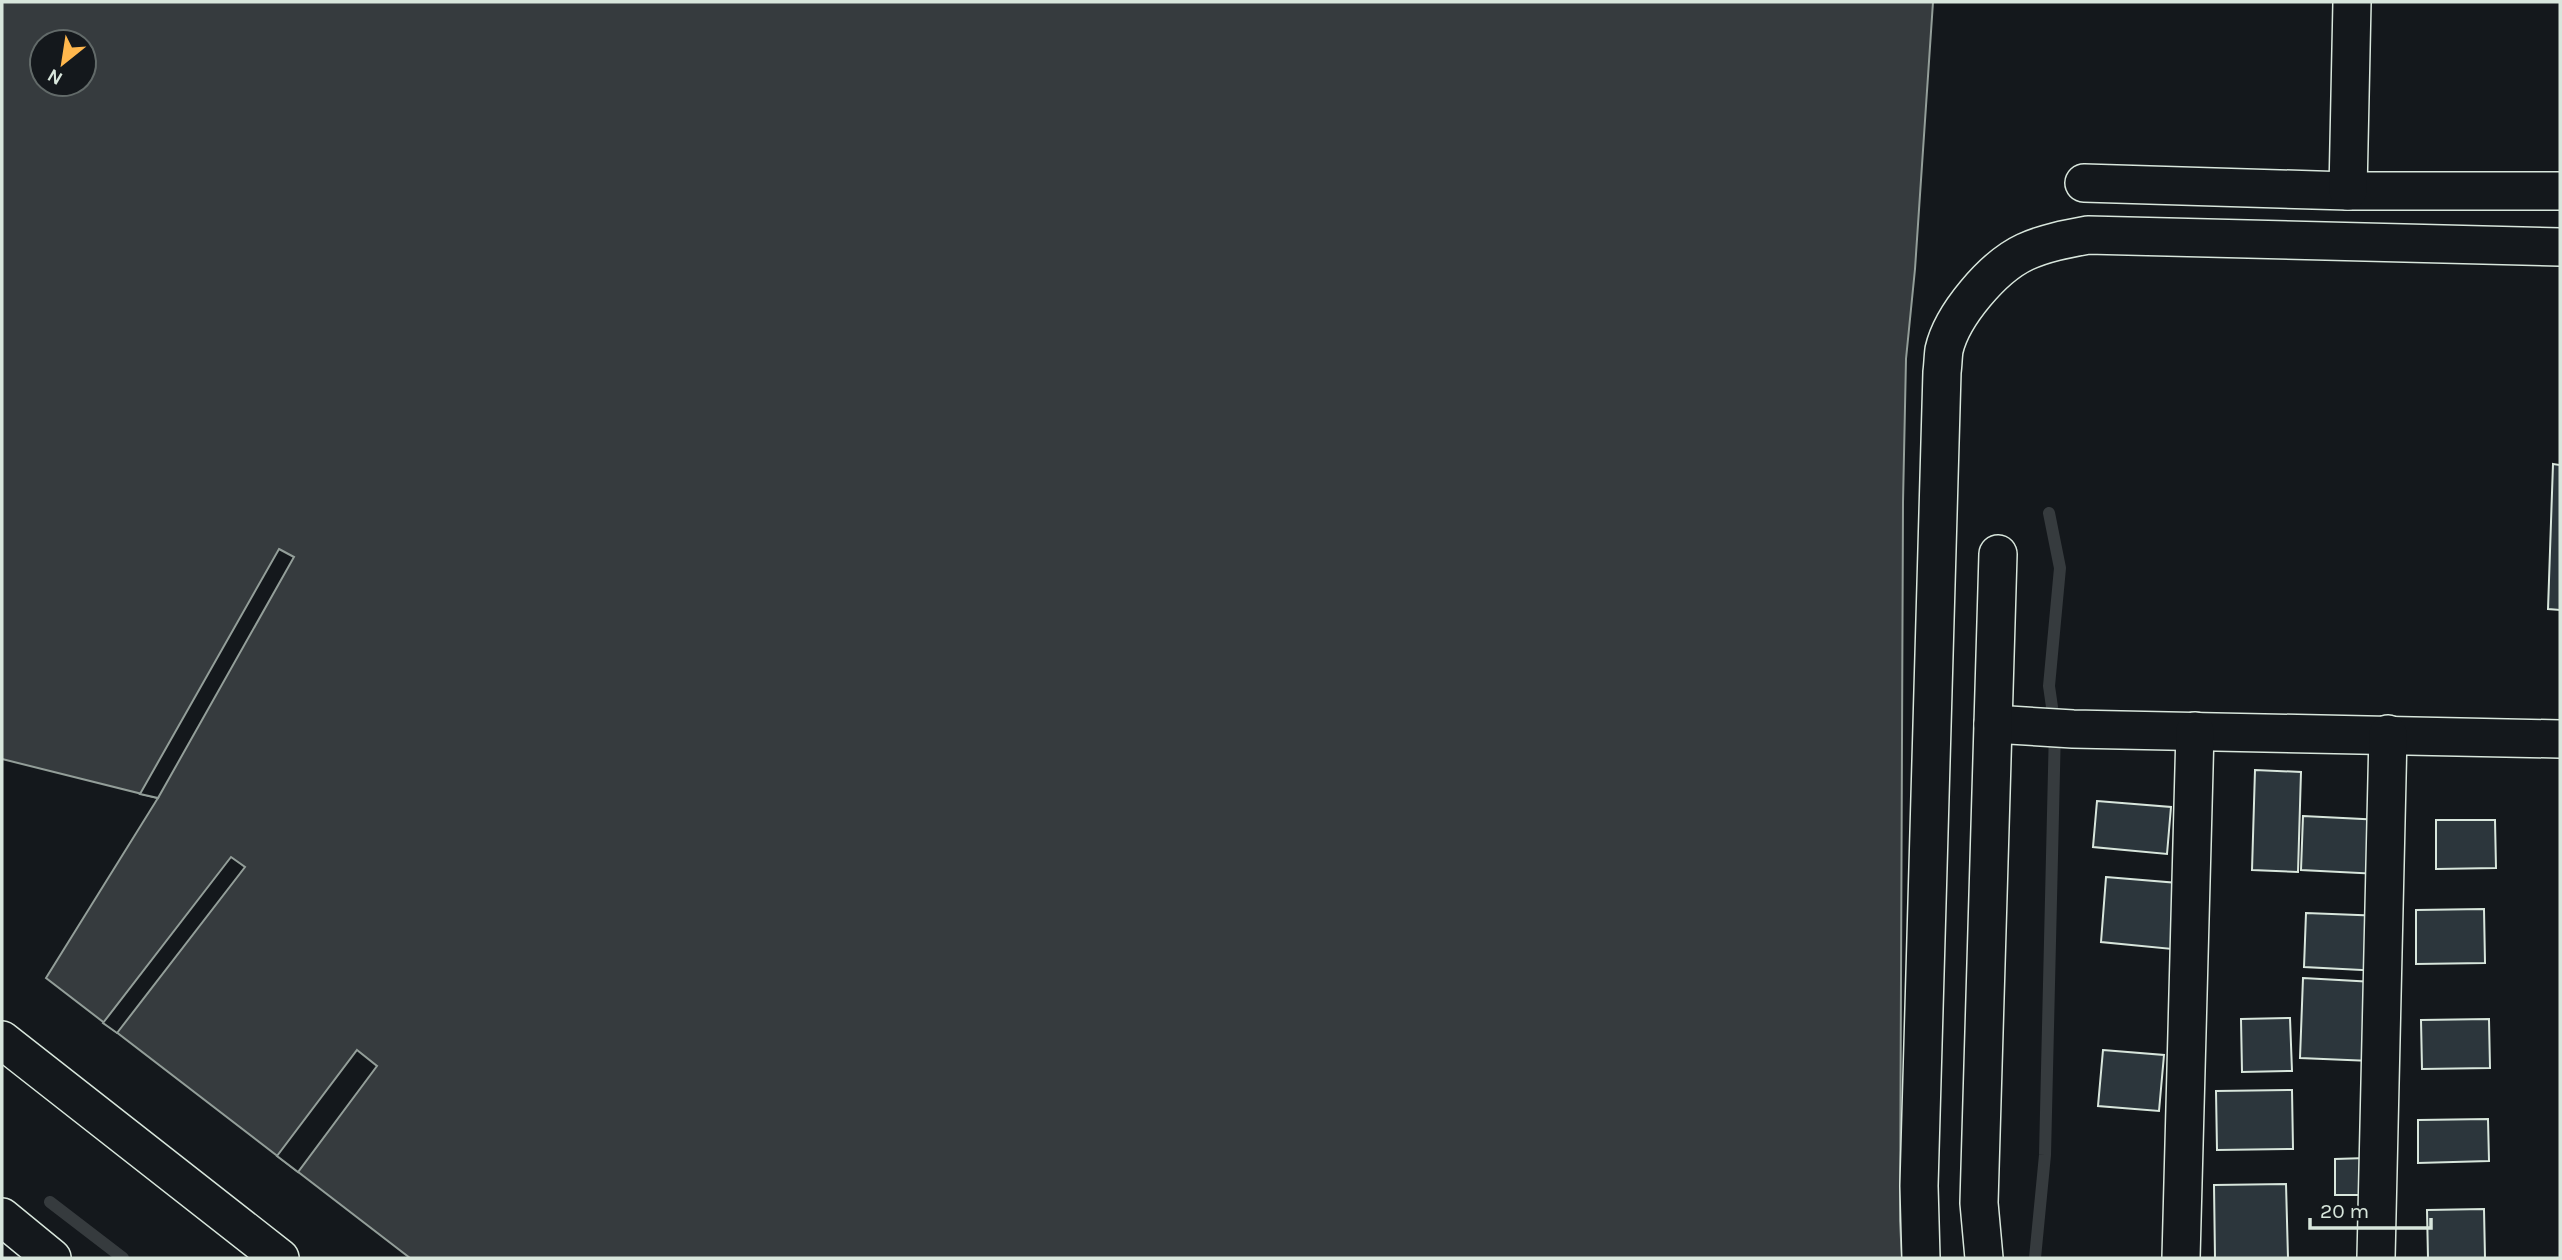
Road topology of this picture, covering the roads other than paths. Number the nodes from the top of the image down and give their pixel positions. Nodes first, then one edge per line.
1 (2352, 2) edge
2 (2084, 183) dead end
3 (2348, 191) junction
4 (2560, 191) edge
5 (2560, 247) edge
6 (1998, 554) dead end
7 (2009, 725) junction
8 (2195, 731) junction
9 (2388, 734) junction
10 (2560, 739) edge
11 (2, 1040) edge
12 (2, 1217) edge
13 (259, 1252) edge
14 (52, 1258) edge
15 (1921, 1258) edge
16 (1984, 1258) edge
17 (2181, 1258) edge
18 (2376, 1258) edge

1 - 3 street
2 - 3 street
3 - 4 street
5 - 15 street
6 - 7 street
7 - 8 street
7 - 16 street
8 - 9 street
8 - 17 street
9 - 10 street
9 - 18 street
11 - 13 street
12 - 14 street

